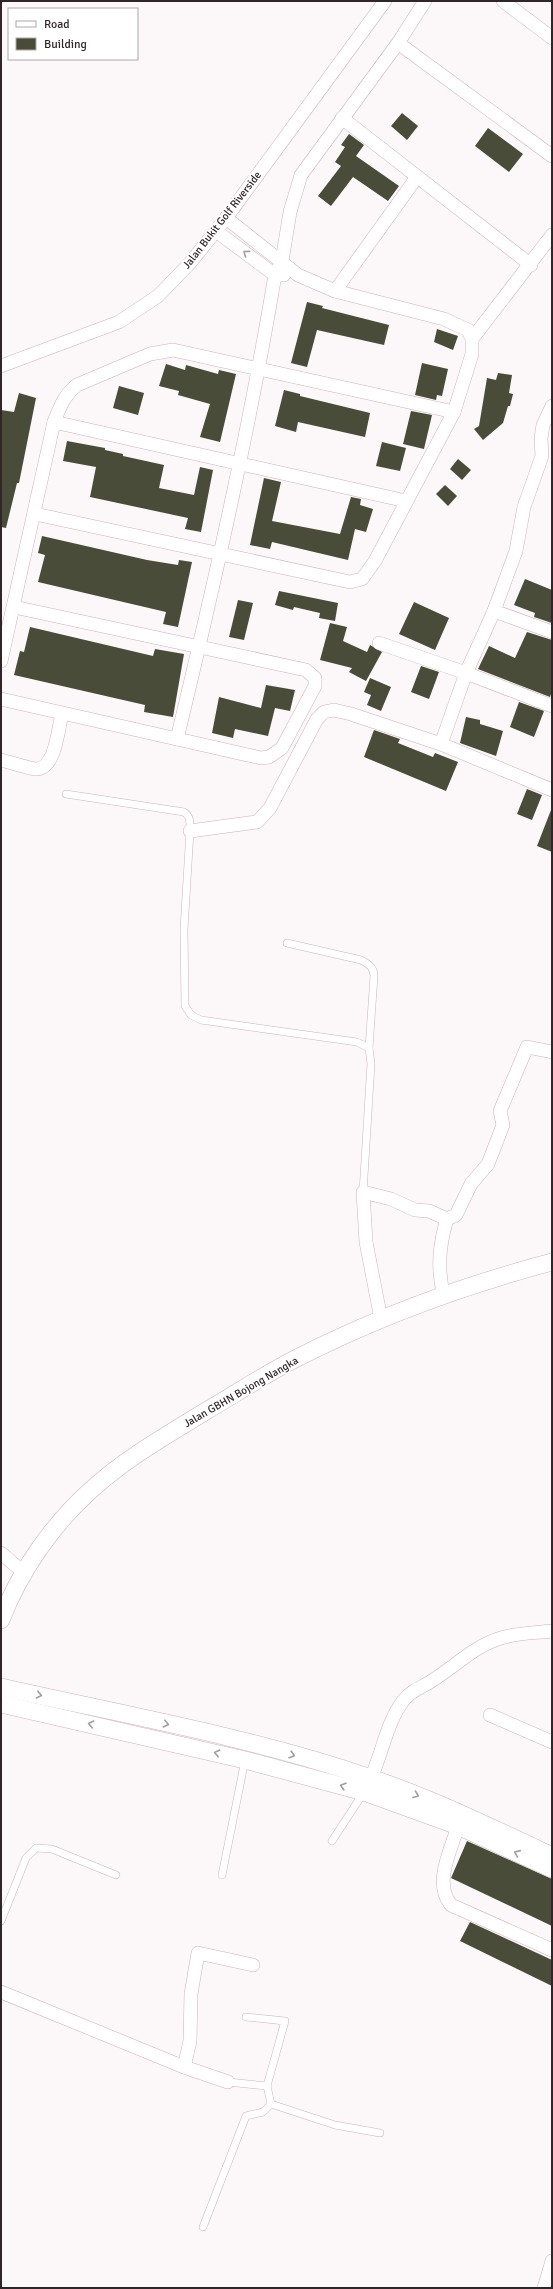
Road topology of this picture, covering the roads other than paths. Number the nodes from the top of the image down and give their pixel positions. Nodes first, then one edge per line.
1 (385, 1) edge
2 (425, 1) edge
3 (503, 1) edge
4 (552, 38) edge
5 (398, 43) junction
6 (342, 118) junction
7 (552, 156) edge
8 (417, 177) junction
9 (226, 218) junction
10 (216, 231) junction
11 (552, 236) edge
12 (282, 261) junction
13 (530, 265) junction
14 (275, 275) junction
15 (298, 276) junction
16 (335, 291) junction
17 (472, 339) junction
18 (1, 366) edge
19 (259, 369) junction
20 (552, 406) edge
21 (454, 412) junction
22 (54, 422) junction
23 (239, 463) junction
24 (406, 500) junction
25 (35, 514) junction
26 (220, 555) junction
27 (14, 607) junction
28 (494, 611) junction
29 (552, 632) edge
30 (379, 644) dead end
31 (199, 647) junction
32 (1, 661) edge
33 (466, 673) junction
34 (1, 699) edge
35 (552, 706) edge
36 (62, 714) junction
37 (177, 739) junction
38 (441, 744) junction
39 (1, 760) edge
40 (552, 790) edge
41 (66, 794) dead end
42 (190, 831) junction
43 (287, 943) dead end
44 (369, 1048) junction
45 (552, 1052) edge
46 (363, 1192) junction
47 (447, 1219) junction
48 (552, 1262) edge
49 (444, 1297) junction
50 (381, 1319) junction
51 (1, 1553) edge
52 (22, 1572) junction
53 (1, 1620) edge
54 (552, 1632) edge
55 (1, 1687) edge
56 (1, 1704) edge
57 (490, 1715) dead end
58 (552, 1742) edge
59 (245, 1760) junction
60 (368, 1785) junction
61 (458, 1826) junction
62 (332, 1841) dead end
63 (552, 1856) edge
64 (552, 1869) edge
65 (116, 1874) dead end
66 (222, 1875) dead end
67 (1, 1921) edge
68 (552, 1950) edge
69 (253, 1965) dead end
70 (1, 1992) edge
71 (246, 2018) dead end
72 (184, 2068) junction
73 (228, 2082) joint
74 (267, 2086) junction
75 (271, 2104) junction
76 (380, 2133) dead end
77 (203, 2228) dead end
78 (552, 2260) edge
79 (544, 2288) edge

1 - 9 street, Jalan Bukit Golf Riverside
2 - 5 street
3 - 4 street
5 - 6 street
5 - 7 street
6 - 8 street
6 - 12 street
8 - 13 street
8 - 16 street
9 - 10 street, Jalan Bukit Golf Riverside
9 - 12 street
14 -> 10 street
10 - 18 street, Jalan Bukit Golf Riverside
11 - 13 street
12 - 14 street
12 - 15 street
13 - 17 street
14 - 15 street
14 - 19 street
15 - 16 street
16 - 17 street
17 - 21 street
19 - 21 street
19 - 22 street
19 - 23 street
20 - 28 street
21 - 24 street
22 - 23 street
22 - 25 street
23 - 24 street
23 - 26 street
24 - 26 street
25 - 26 street
25 - 27 street
26 - 31 street
27 - 31 street
27 - 32 street
28 - 29 street
28 - 33 street
30 - 33 street
31 - 37 street
31 - 37 street
33 - 35 street
33 - 38 street
34 - 36 street
36 - 37 street
36 - 39 street
38 - 40 street
38 - 42 street
41 - 42 lane
42 - 44 lane
43 - 44 lane
44 - 46 lane
45 - 47 street
46 - 47 street
46 - 50 street
47 - 49 street
48 - 49 street, Jalan GBHN Bojong Nangka
49 - 50 street, Jalan GBHN Bojong Nangka
50 - 52 street, Jalan GBHN Bojong Nangka
51 - 52 street
52 - 53 street, Jalan GBHN Bojong Nangka
54 - 60 street
55 -> 60 street
59 -> 56 street
57 - 58 street
60 -> 59 street
59 - 66 lane
60 - 61 street
60 - 62 lane
60 -> 63 street
64 -> 61 street
61 - 68 street
65 - 67 lane
69 - 72 street
70 - 72 street
71 - 74 lane
72 - 73 street
73 - 74 lane
74 - 75 lane
75 - 76 lane
75 - 77 lane
78 - 79 street

